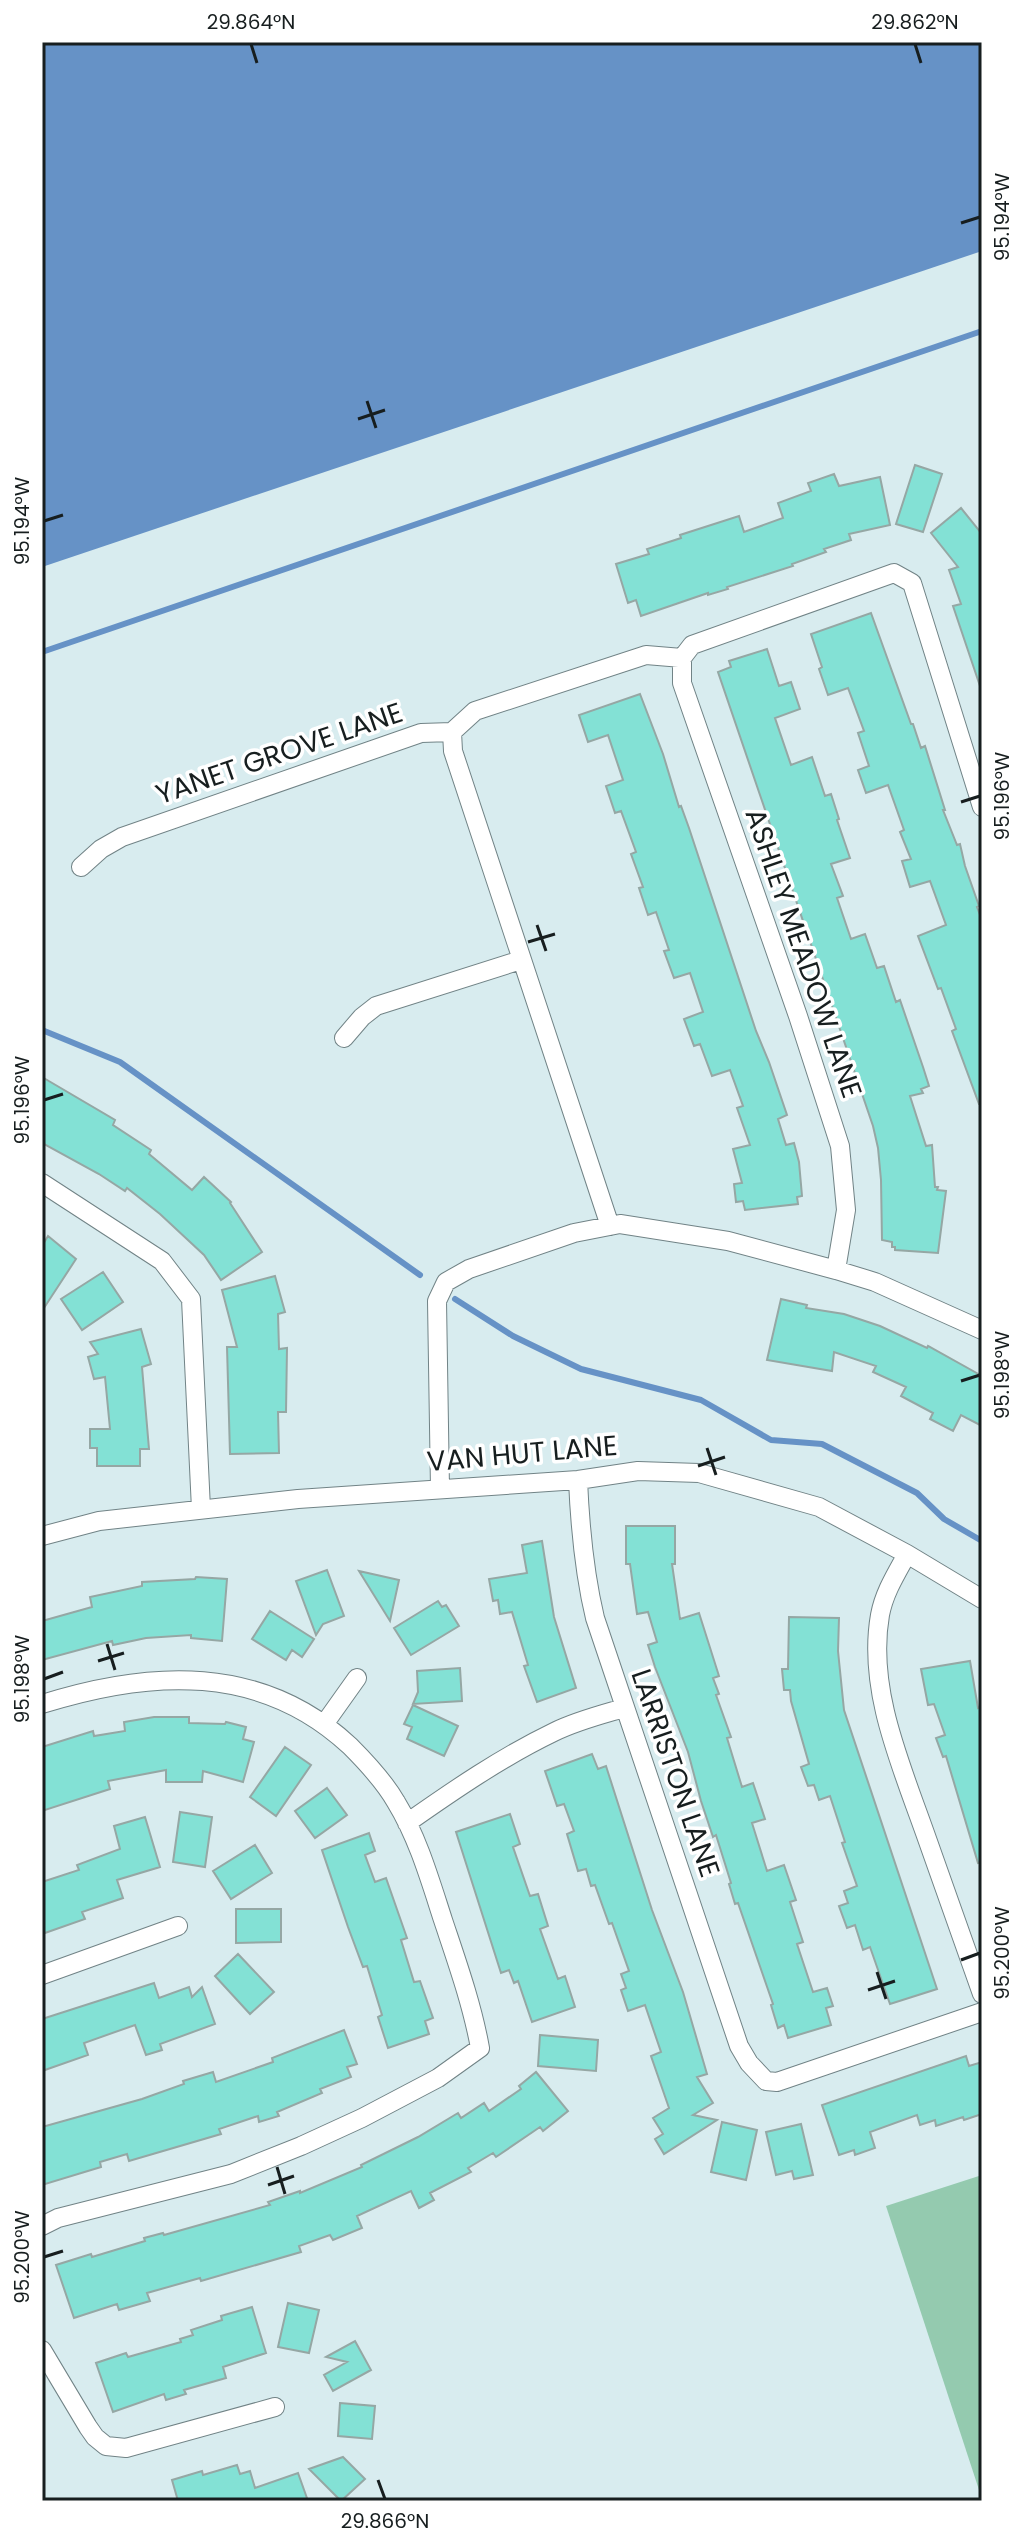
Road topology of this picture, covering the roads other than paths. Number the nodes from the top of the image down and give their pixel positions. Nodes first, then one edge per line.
1 (682, 658) junction
2 (452, 732) junction
3 (982, 807) edge
4 (81, 867) dead end
5 (521, 960) junction
6 (344, 1038) dead end
7 (42, 1183) edge
8 (610, 1226) junction
9 (836, 1270) junction
10 (982, 1330) edge
11 (578, 1480) junction
12 (440, 1489) junction
13 (201, 1509) junction
14 (42, 1536) edge
15 (907, 1554) junction
16 (982, 1599) edge
17 (357, 1678) dead end
18 (42, 1704) edge
19 (624, 1708) junction
20 (325, 1723) junction
21 (407, 1823) junction
22 (178, 1926) dead end
23 (42, 1975) edge
24 (982, 1994) edge
25 (982, 2012) edge
26 (42, 2226) edge
27 (43, 2352) edge
28 (275, 2407) dead end

1 - 2 street
1 - 3 street
1 - 9 street, ASHLEY MEADOW LANE
2 - 4 street, YANET GROVE LANE
2 - 5 street
5 - 6 street
5 - 8 street
7 - 13 street
8 - 9 street
8 - 12 street
9 - 10 street
11 - 12 street, VAN HUT LANE
11 - 15 street, VAN HUT LANE
11 - 19 street, LARRISTON LANE
12 - 13 street, VAN HUT LANE
13 - 14 street, VAN HUT LANE
15 - 16 street, VAN HUT LANE
15 - 24 street
17 - 20 street
18 - 20 street
19 - 21 street
19 - 25 street, LARRISTON LANE
20 - 21 street
21 - 26 street
22 - 23 street
27 - 28 street

